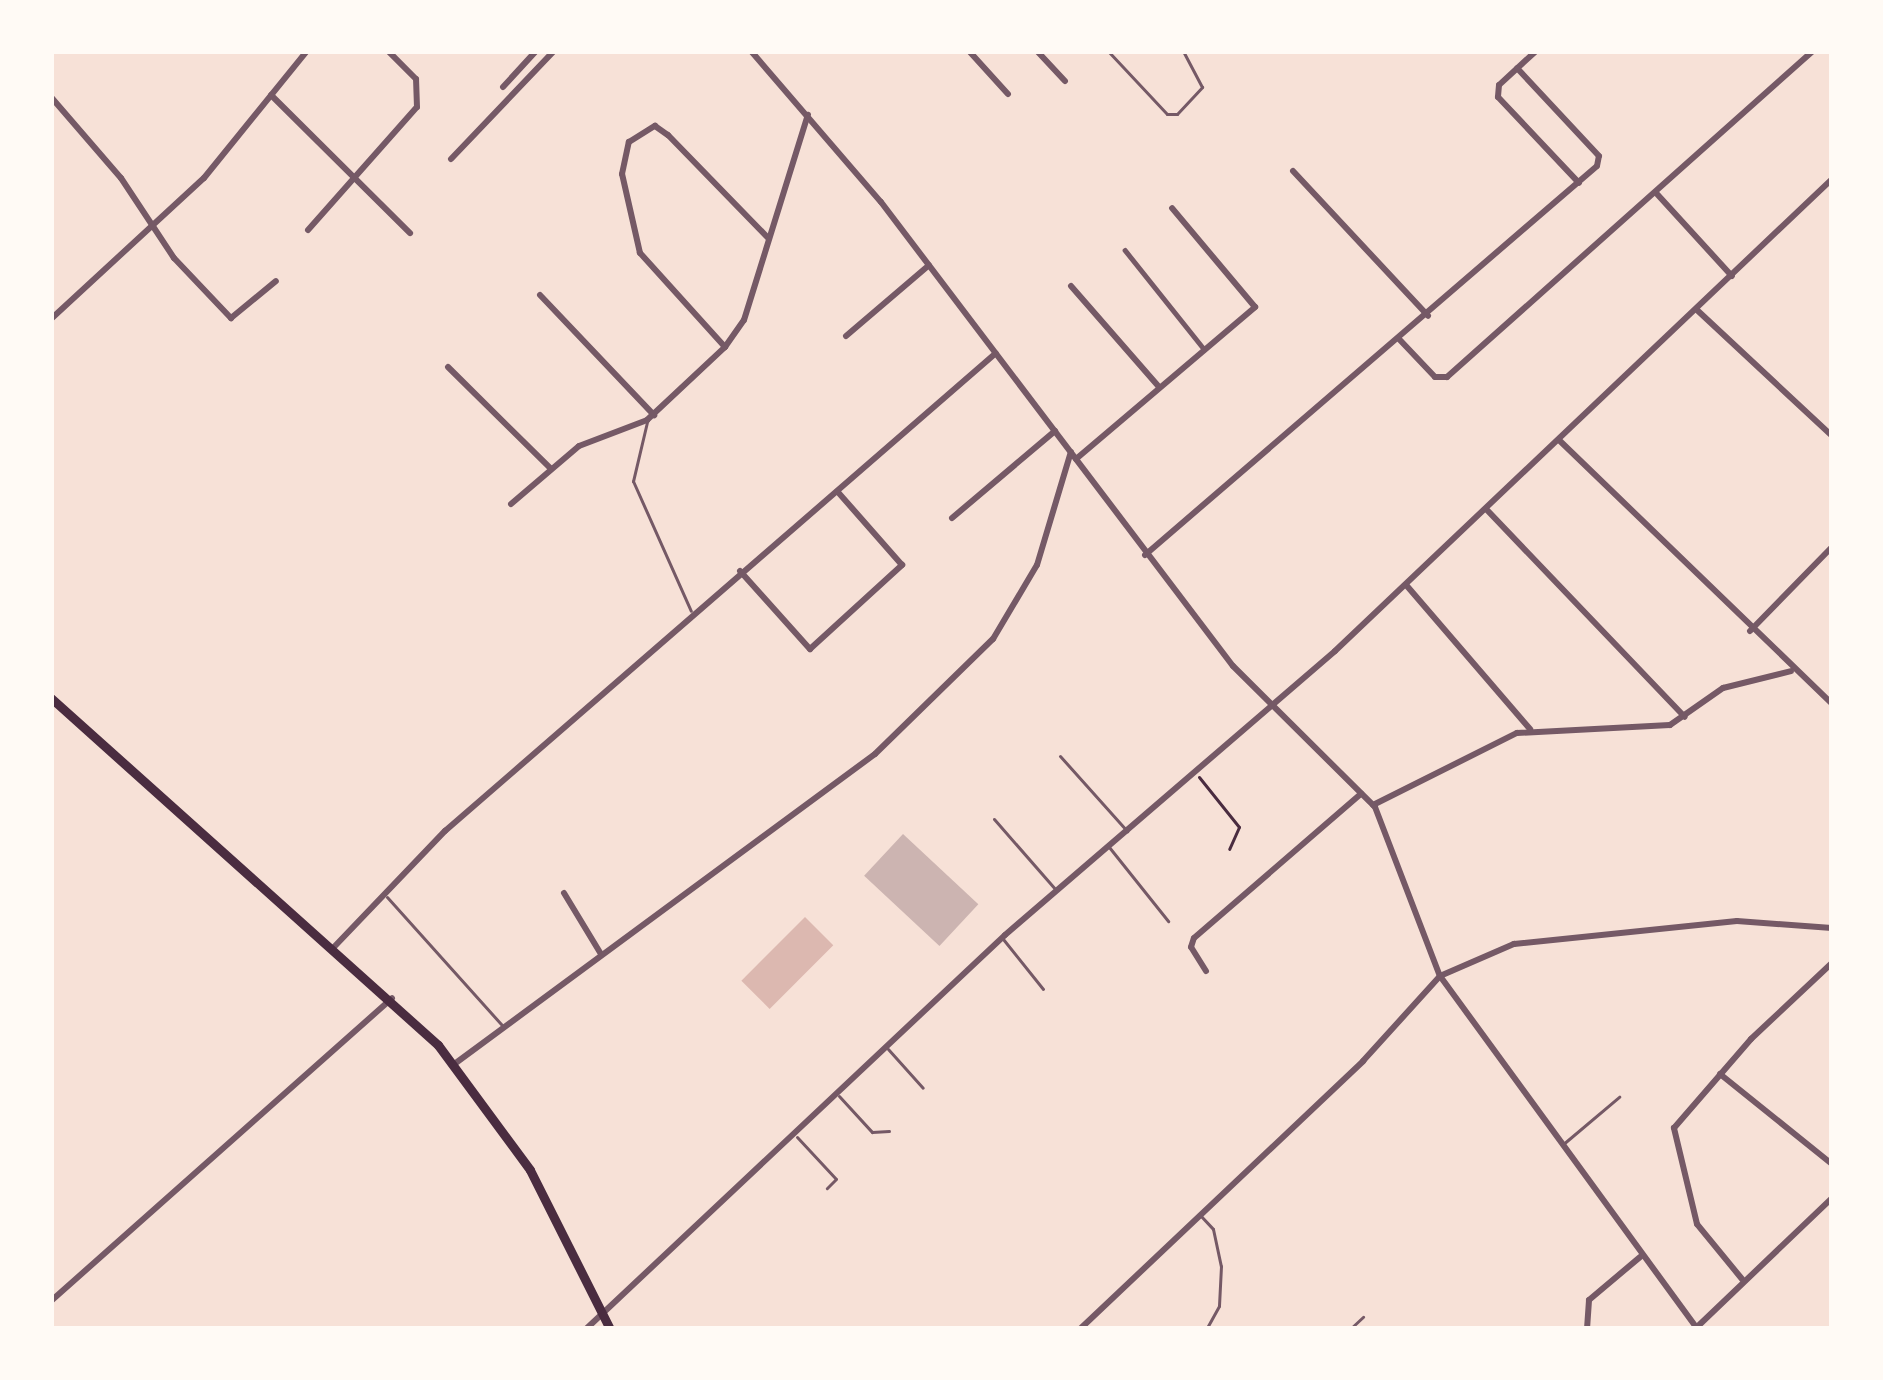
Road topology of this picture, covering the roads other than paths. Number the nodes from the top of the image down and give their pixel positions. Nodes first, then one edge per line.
1 (307, 51) edge
2 (388, 51) edge
3 (536, 51) edge
4 (554, 51) edge
5 (751, 51) edge
6 (969, 51) edge
7 (1037, 51) edge
8 (1108, 51) edge
9 (1183, 51) edge
10 (1536, 51) edge
11 (1813, 51) edge
12 (1517, 68) junction
13 (1065, 81) dead end
14 (502, 87) dead end
15 (1008, 94) dead end
16 (271, 95) junction
17 (51, 97) edge
18 (808, 115) junction
19 (451, 159) dead end
20 (1293, 171) dead end
21 (352, 176) junction
22 (1832, 179) edge
23 (1579, 183) junction
24 (1657, 193) junction
25 (1172, 208) dead end
26 (151, 228) junction
27 (308, 230) dead end
28 (410, 233) dead end
29 (768, 238) junction
30 (1125, 250) dead end
31 (929, 265) junction
32 (1732, 276) junction
33 (276, 281) dead end
34 (1071, 286) dead end
35 (540, 295) dead end
36 (1697, 310) junction
37 (1428, 316) junction
38 (51, 319) edge
39 (846, 336) dead end
40 (1398, 338) junction
41 (725, 347) junction
42 (1204, 349) junction
43 (996, 353) junction
44 (448, 367) dead end
45 (1159, 388) junction
46 (651, 417) junction
47 (1055, 431) junction
48 (1832, 436) edge
49 (1560, 441) junction
50 (1074, 456) junction
51 (550, 469) junction
52 (837, 491) junction
53 (511, 504) dead end
54 (1487, 510) junction
55 (952, 518) dead end
56 (1832, 547) edge
57 (1145, 555) junction
58 (740, 571) junction
59 (1406, 585) junction
60 (691, 611) junction
61 (1750, 632) junction
62 (1791, 671) junction
63 (51, 698) edge
64 (1832, 704) edge
65 (1270, 707) junction
66 (1684, 717) junction
67 (1530, 729) junction
68 (1060, 756) dead end
69 (1361, 794) junction
70 (1373, 805) junction
71 (994, 818) dead end
72 (1127, 831) junction
73 (1108, 847) junction
74 (1057, 891) junction
75 (564, 893) dead end
76 (385, 895) junction
77 (1168, 921) dead end
78 (1832, 928) edge
79 (1002, 938) junction
80 (334, 946) junction
81 (602, 954) junction
82 (1832, 963) edge
83 (1206, 971) dead end
84 (1440, 976) junction
85 (1043, 989) dead end
86 (392, 998) junction
87 (502, 1025) junction
88 (888, 1049) junction
89 (453, 1065) junction
90 (1720, 1074) junction
91 (923, 1088) dead end
92 (839, 1096) junction
93 (1618, 1097) dead end
94 (889, 1131) dead end
95 (796, 1136) junction
96 (1560, 1146) junction
97 (1832, 1164) edge
98 (843, 1173) dead end
99 (836, 1179) junction
100 (827, 1188) dead end
101 (1832, 1198) edge
102 (1199, 1214) junction
103 (1640, 1257) junction
104 (1742, 1279) junction
105 (51, 1301) edge
106 (600, 1308) junction
107 (1363, 1317) dead end
108 (586, 1329) edge
109 (610, 1329) edge
110 (1080, 1329) edge
111 (1206, 1329) edge
112 (1350, 1329) edge
113 (1587, 1329) edge
114 (1696, 1329) edge

1 - 16 street
2 - 21 street
3 - 14 street
4 - 19 street
5 - 18 street
6 - 15 street
7 - 13 street
8 - 9 lane
10 - 12 street
11 - 24 street
12 - 23 street
12 - 23 street
16 - 21 street
16 - 26 street
17 - 26 street
18 - 29 street
18 - 31 street
20 - 37 street
21 - 27 street
21 - 28 street
22 - 32 street
23 - 37 street
24 - 32 street
24 - 40 street
25 - 42 street
26 - 33 street
26 - 38 street
29 - 41 street
29 - 41 street
30 - 42 street
31 - 39 street
31 - 43 street
32 - 36 street
34 - 45 street
35 - 46 street
36 - 48 street
36 - 49 street
37 - 40 street
40 - 57 street
41 - 46 street
42 - 45 street
43 - 47 street
43 - 52 street
44 - 51 street
45 - 50 street
46 - 51 street
46 - 60 lane
47 - 50 street
47 - 55 street
49 - 54 street
49 - 61 street
50 - 57 street
50 - 81 street
51 - 53 street
52 - 58 street
52 - 58 street
54 - 59 street
54 - 66 street
56 - 61 street
57 - 65 street
58 - 60 street
59 - 65 street
59 - 67 street
60 - 76 street
61 - 62 street
62 - 64 street
62 - 66 street
63 - 80 main road
65 - 69 street
65 - 72 street
66 - 67 street
67 - 70 street
68 - 72 lane
69 - 70 street
69 - 83 street
70 - 84 street
71 - 74 lane
72 - 73 street
73 - 74 street
73 - 77 lane
74 - 79 street
75 - 81 street
76 - 80 street
76 - 87 lane
78 - 84 street
79 - 85 lane
79 - 88 street
80 - 86 main road
81 - 87 street
82 - 90 street
84 - 96 street
84 - 102 street
86 - 89 main road
86 - 105 street
87 - 89 street
88 - 91 lane
88 - 92 street
89 - 106 main road
90 - 97 street
90 - 104 street
92 - 94 lane
92 - 95 street
93 - 96 lane
95 - 99 lane
95 - 106 street
96 - 103 street
98 - 99 lane
99 - 100 lane
101 - 104 street
102 - 110 street
102 - 111 lane
103 - 113 street
103 - 114 street
104 - 114 street
106 - 108 street
106 - 109 main road
107 - 112 lane

